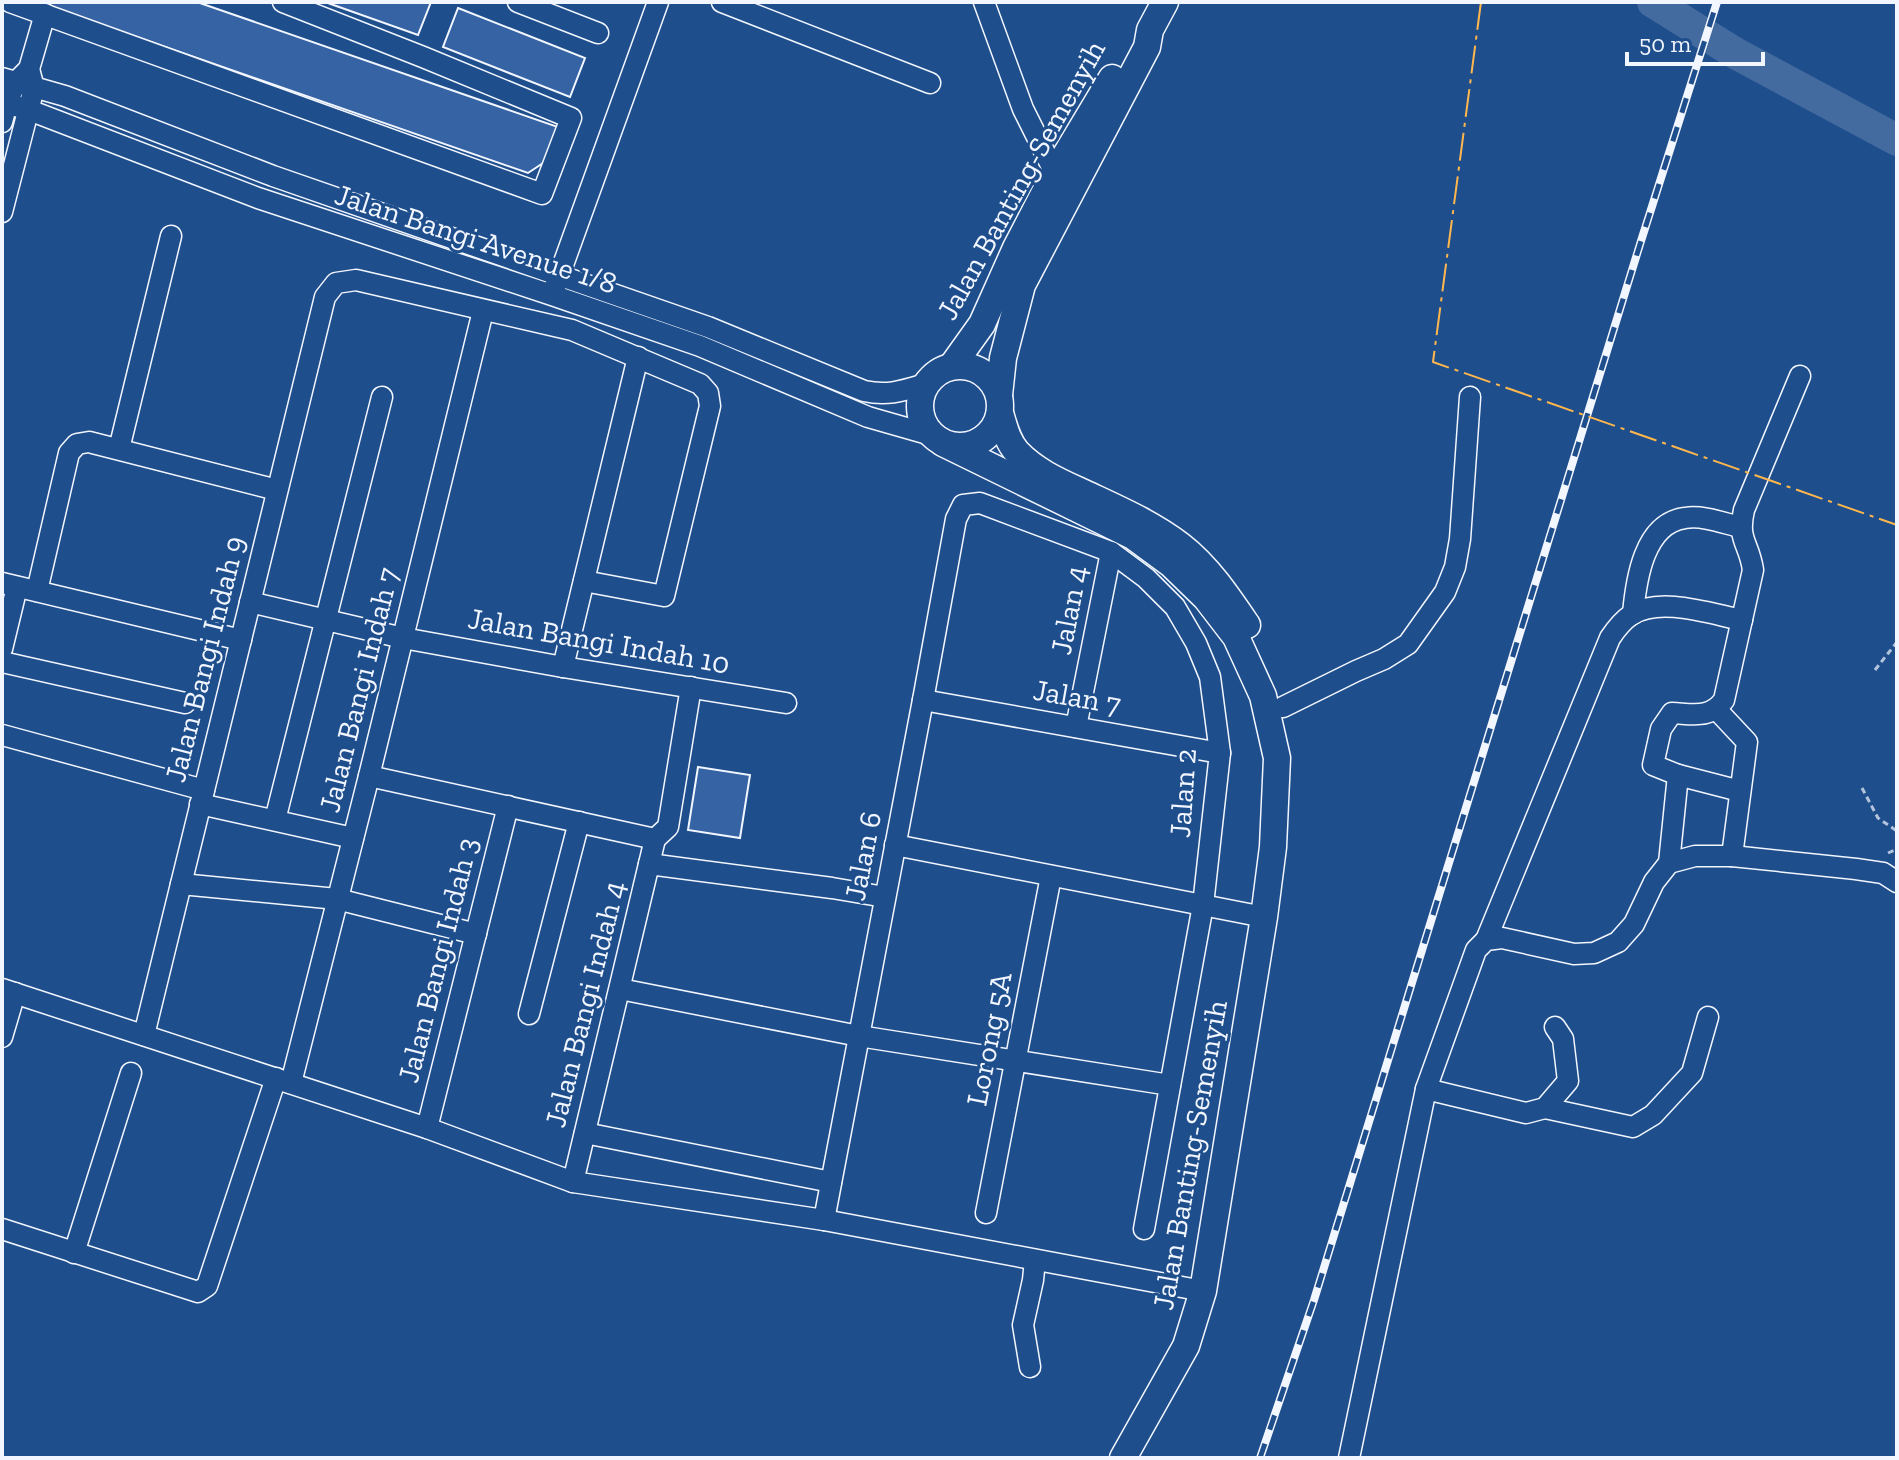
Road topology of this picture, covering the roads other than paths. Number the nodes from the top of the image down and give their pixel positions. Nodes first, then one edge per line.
1 (10, 2) edge
2 (283, 2) edge
3 (518, 2) edge
4 (658, 2) edge
5 (722, 2) edge
6 (984, 2) edge
7 (1165, 2) edge
8 (45, 14) junction
9 (1150, 30) junction
10 (598, 33) dead end
11 (20, 79) edge
12 (930, 83) dead end
13 (4, 109) edge
14 (29, 110) junction
15 (1055, 173) junction
16 (2, 212) edge
17 (171, 236) dead end
18 (559, 275) junction
19 (552, 295) junction
20 (483, 311) junction
21 (638, 357) junction
22 (952, 366) junction
23 (1800, 376) dead end
24 (926, 384) junction
25 (382, 397) dead end
26 (1470, 397) dead end
27 (999, 404) junction
28 (937, 439) junction
29 (119, 449) junction
30 (277, 490) junction
31 (963, 505) joint
32 (1740, 527) junction
33 (1111, 552) junction
34 (584, 581) junction
35 (19, 587) edge
36 (250, 602) junction
37 (1633, 614) junction
38 (326, 620) junction
39 (1742, 620) junction
40 (403, 638) junction
41 (241, 640) junction
42 (2, 649) edge
43 (2, 662) edge
44 (563, 667) junction
45 (691, 687) junction
46 (923, 700) junction
47 (185, 703) dead end
48 (786, 703) dead end
49 (1283, 707) junction
50 (1717, 710) junction
51 (1076, 727) junction
52 (2, 735) edge
53 (1220, 753) junction
54 (1678, 775) junction
55 (369, 776) junction
56 (1740, 791) junction
57 (202, 797) junction
58 (508, 806) junction
59 (275, 820) junction
60 (579, 822) junction
61 (353, 838) junction
62 (655, 839) junction
63 (895, 845) junction
64 (1273, 847) junction
65 (1732, 856) junction
66 (1669, 863) junction
67 (649, 864) junction
68 (1051, 876) junction
69 (1897, 882) edge
70 (181, 884) junction
71 (885, 897) junction
72 (337, 899) junction
73 (1203, 905) junction
74 (1264, 917) junction
75 (476, 934) junction
76 (1486, 940) junction
77 (620, 989) junction
78 (8, 991) edge
79 (529, 1014) dead end
80 (1708, 1017) dead end
81 (1555, 1027) dead end
82 (144, 1035) junction
83 (859, 1036) junction
84 (2, 1037) edge
85 (1015, 1060) junction
86 (131, 1073) dead end
87 (284, 1080) junction
88 (1170, 1085) junction
89 (1426, 1089) junction
90 (1545, 1108) junction
91 (427, 1128) junction
92 (585, 1133) junction
93 (573, 1182) junction
94 (831, 1182) junction
95 (986, 1213) dead end
96 (824, 1220) junction
97 (2, 1229) edge
98 (1144, 1229) dead end
99 (74, 1253) junction
100 (1035, 1260) junction
101 (1203, 1291) junction
102 (1030, 1367) dead end
103 (1123, 1458) edge
104 (1349, 1458) edge

1 - 8 street
2 - 8 street
3 - 10 street
4 - 18 street
5 - 12 street
6 - 15 street
7 - 9 main road, Jalan Banting-Semenyih
8 - 11 street
9 - 15 main road, Jalan Banting-Semenyih
9 - 27 main road, Jalan Banting-Semenyih
11 - 13 street
11 - 14 street
11 - 18 street, Jalan Bangi Avenue 1/8
13 - 14 street, Jalan Bangi Avenue 1/8
14 - 16 street
14 - 19 street, Jalan Bangi Avenue 1/8
15 - 22 main road, Jalan Banting-Semenyih
17 - 29 street
18 - 19 street
18 - 24 street, Jalan Bangi Avenue 1/8
19 - 28 street, Jalan Bangi Avenue 1/8
20 - 21 street
20 - 30 street, Jalan Bangi Indah 9
20 - 40 street, Jalan Bangi Indah 7
21 - 34 street
21 - 34 street
22 - 24 main road
22 - 27 main road
23 - 32 street
24 - 28 main road
25 - 38 street
26 - 49 street
27 - 28 main road
27 - 49 main road, Jalan Banting-Semenyih
28 - 64 main road, Jalan Banting-Semenyih
29 - 30 street
29 - 35 street
30 - 36 street, Jalan Bangi Indah 9
31 - 33 street, Jalan 2
31 - 46 street, Jalan 6
32 - 37 street
32 - 39 street
33 - 51 street, Jalan 4
33 - 53 street, Jalan 2
34 - 44 street
35 - 41 street
35 - 42 street
36 - 38 street, Jalan Bangi Indah 10
36 - 41 street, Jalan Bangi Indah 9
37 - 39 street
37 - 76 street
38 - 40 street, Jalan Bangi Indah 10
38 - 59 street
39 - 50 street
40 - 44 street, Jalan Bangi Indah 10
40 - 55 street, Jalan Bangi Indah 7
41 - 57 street, Jalan Bangi Indah 9
43 - 47 street
44 - 45 street, Jalan Bangi Indah 10
45 - 48 street, Jalan Bangi Indah 10
45 - 62 street, Jalan Bangi Indah 4
46 - 51 street, Jalan 7
46 - 63 street, Jalan 6
49 - 64 main road, Jalan Banting-Semenyih
50 - 54 street
50 - 56 street
51 - 53 street, Jalan 7
52 - 57 street
53 - 73 street, Jalan 2
54 - 56 street
54 - 66 street
55 - 58 street
55 - 61 street, Jalan Bangi Indah 7
56 - 65 street
57 - 59 street
57 - 70 street, Jalan Bangi Indah 9
58 - 60 street
58 - 75 street, Jalan Bangi Indah 3
59 - 61 street
60 - 62 street
60 - 79 street
61 - 72 street, Jalan Bangi Indah 7
62 - 67 street, Jalan Bangi Indah 4
63 - 68 street
63 - 71 street, Jalan 6
64 - 74 main road, Jalan Banting-Semenyih
65 - 66 street
65 - 69 street
66 - 76 street
67 - 71 street
67 - 77 street, Jalan Bangi Indah 4
68 - 73 street
68 - 85 street, Lorong 5A
70 - 72 street
70 - 82 street, Jalan Bangi Indah 9
71 - 83 street, Jalan 6
72 - 75 street
72 - 87 street, Jalan Bangi Indah 7
73 - 74 street
73 - 88 street, Jalan 2
74 - 101 main road, Jalan Banting-Semenyih
75 - 91 street, Jalan Bangi Indah 3
76 - 89 street
77 - 83 street
77 - 92 street, Jalan Bangi Indah 4
78 - 82 street
78 - 84 street
80 - 90 street
81 - 90 street
82 - 87 street
83 - 85 street
83 - 94 street, Jalan 6
85 - 88 street
85 - 95 street, Lorong 5A
86 - 99 street
87 - 91 street
87 - 99 street, Jalan Bangi Indah 7
88 - 98 street, Jalan 2
89 - 90 street
89 - 104 street
91 - 93 street
92 - 93 street, Jalan Bangi Indah 4
92 - 94 street
93 - 96 street
94 - 96 street, Jalan 6
96 - 100 street
97 - 99 street
100 - 101 street
100 - 102 street
101 - 103 main road, Jalan Banting-Semenyih

